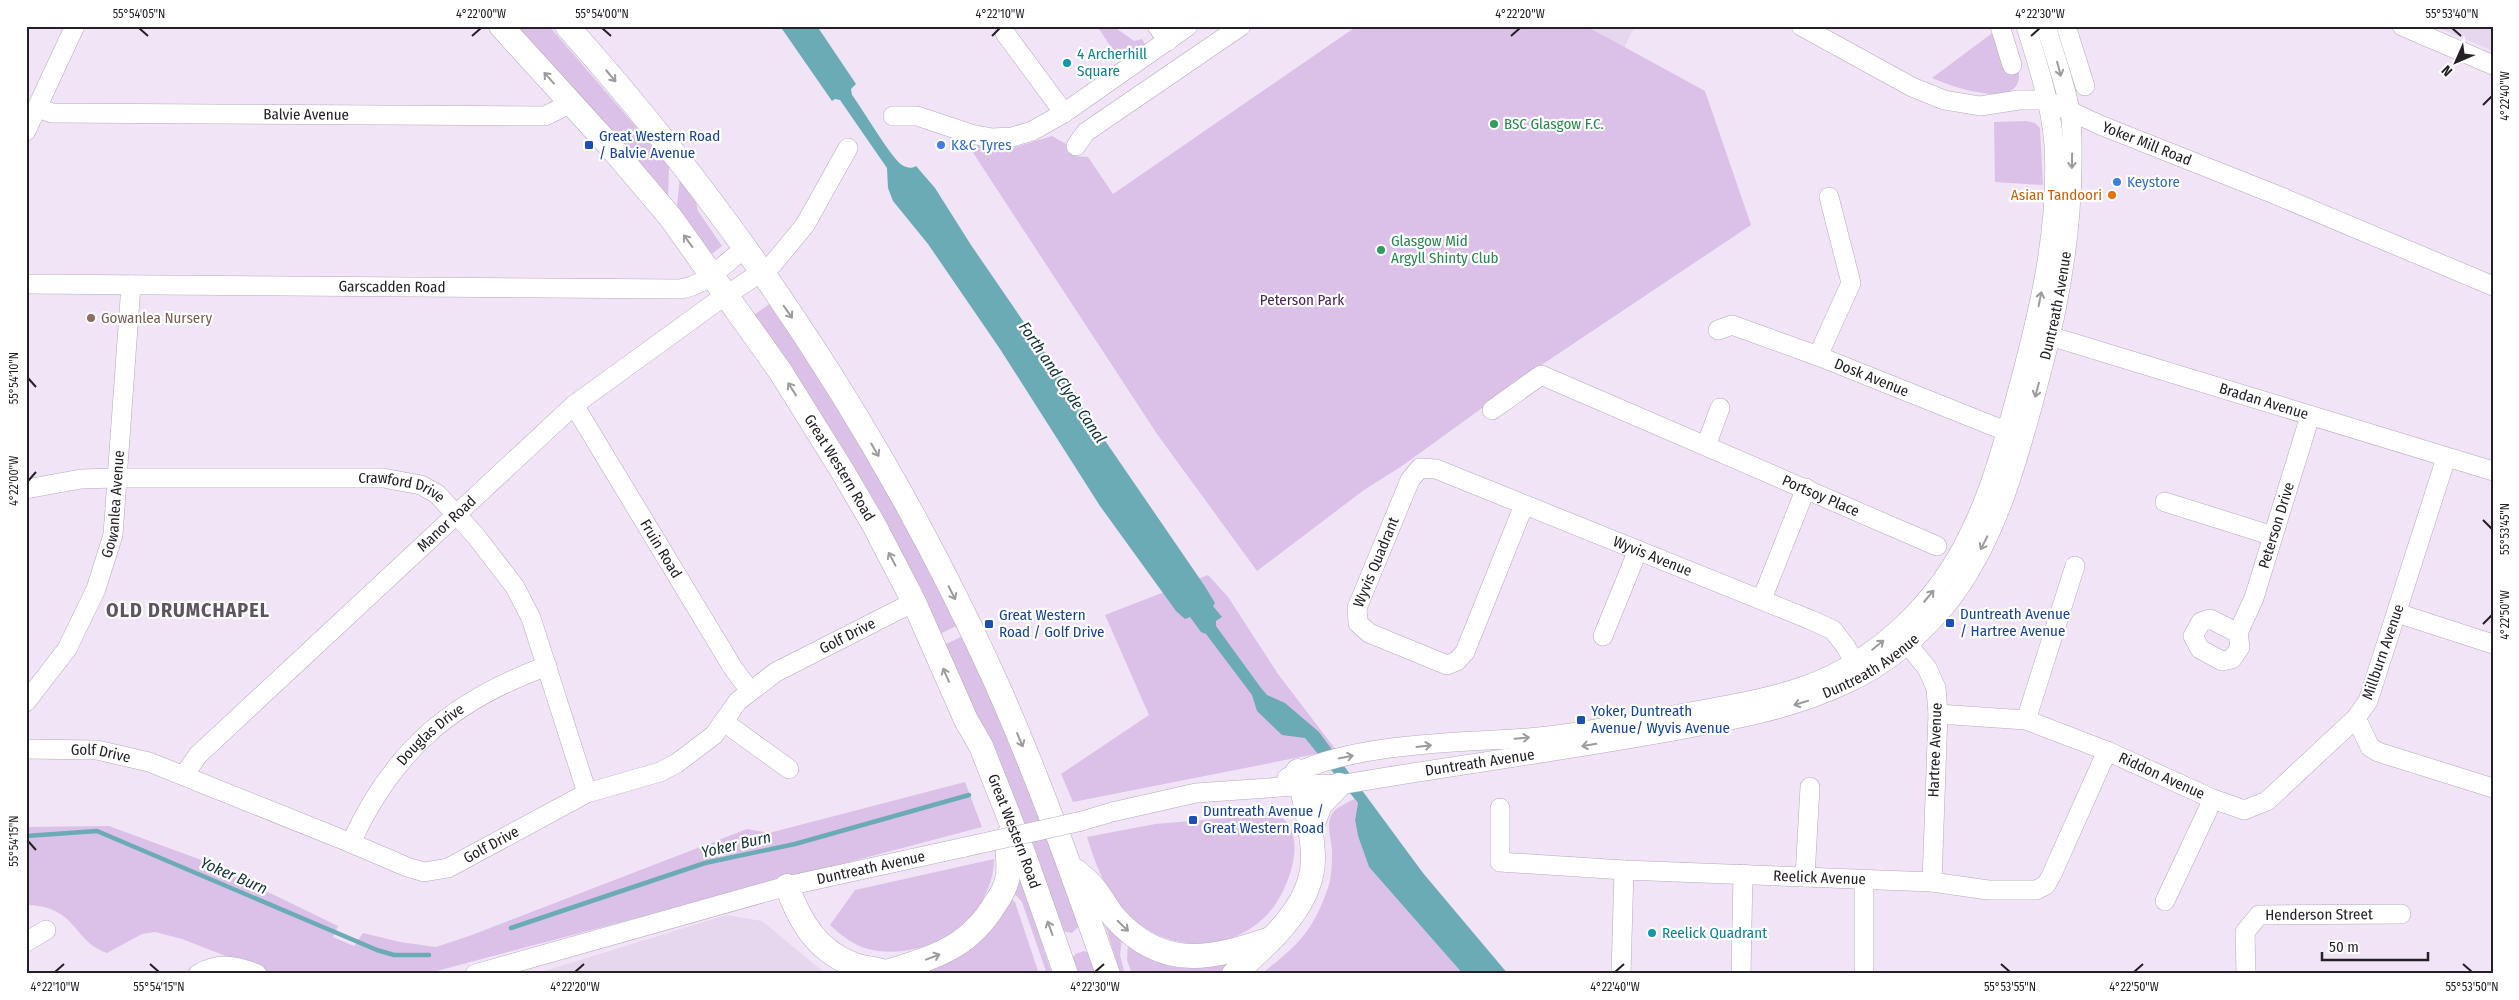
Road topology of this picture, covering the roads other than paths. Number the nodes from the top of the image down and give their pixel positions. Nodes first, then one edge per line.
1 (75, 26) edge
2 (502, 26) edge
3 (568, 26) edge
4 (1188, 26) edge
5 (1241, 26) edge
6 (1801, 26) edge
7 (2000, 26) edge
8 (2026, 26) edge
9 (2046, 26) edge
10 (2066, 26) edge
11 (2402, 26) edge
12 (1005, 33) dead end
13 (1163, 34) edge
14 (2012, 65) dead end
15 (2493, 65) edge
16 (2085, 86) dead end
17 (2046, 100) junction
18 (571, 103) junction
19 (38, 108) junction
20 (1064, 112) junction
21 (2070, 112) junction
22 (893, 116) dead end
23 (26, 131) edge
24 (1076, 146) dead end
25 (848, 148) dead end
26 (1829, 197) dead end
27 (744, 249) junction
28 (761, 272) junction
29 (712, 273) junction
30 (26, 284) edge
31 (131, 285) junction
32 (2493, 286) edge
33 (728, 295) junction
34 (1718, 330) dead end
35 (2043, 334) junction
36 (1818, 356) junction
37 (574, 405) junction
38 (1720, 408) dead end
39 (1492, 410) dead end
40 (2310, 416) junction
41 (2015, 434) junction
42 (1706, 446) junction
43 (2446, 458) junction
44 (1420, 468) joint
45 (2493, 472) edge
46 (116, 478) junction
47 (1806, 488) junction
48 (26, 489) edge
49 (2165, 502) dead end
50 (1524, 505) junction
51 (458, 515) junction
52 (2273, 536) junction
53 (1937, 546) dead end
54 (1638, 550) junction
55 (2075, 566) dead end
56 (1762, 598) junction
57 (914, 602) junction
58 (2397, 613) junction
59 (2238, 633) dead end
60 (1603, 636) dead end
61 (1902, 637) junction
62 (2493, 644) edge
63 (547, 666) junction
64 (1858, 669) junction
65 (750, 691) junction
66 (26, 702) edge
67 (1938, 714) junction
68 (2356, 718) junction
69 (2026, 720) junction
70 (724, 722) junction
71 (26, 749) edge
72 (2107, 751) junction
73 (789, 768) dead end
74 (184, 775) junction
75 (1316, 778) junction
76 (1810, 787) dead end
77 (2493, 788) edge
78 (587, 793) junction
79 (2213, 799) junction
80 (1500, 808) dead end
81 (1012, 825) junction
82 (1310, 831) junction
83 (351, 843) junction
84 (1069, 864) junction
85 (1624, 870) junction
86 (1743, 874) junction
87 (1805, 877) junction
88 (1864, 880) junction
89 (1932, 882) junction
90 (787, 886) junction
91 (2165, 901) dead end
92 (2401, 914) dead end
93 (46, 930) dead end
94 (1270, 939) junction
95 (26, 942) edge
96 (1864, 967) dead end
97 (888, 973) edge
98 (198, 974) edge
99 (257, 974) edge
100 (475, 974) edge
101 (1066, 974) edge
102 (1108, 974) edge
103 (1234, 974) edge
104 (1621, 974) edge
105 (1741, 974) edge
106 (2246, 974) edge

1 - 19 street
18 -> 2 main road, Great Western Road
3 -> 27 main road
4 - 13 street
5 - 24 street
6 - 17 street, Yoker Mill Road
7 - 14 street
8 - 17 street, Duntreath Avenue
9 -> 21 street, Duntreath Avenue
10 - 16 street
11 - 15 street
12 - 20 street
13 - 20 street
17 - 21 street, Yoker Mill Road
35 -> 17 street, Duntreath Avenue
18 - 19 street, Balvie Avenue
29 -> 18 main road, Great Western Road
19 - 23 street
20 - 22 street
21 - 32 street, Yoker Mill Road
21 -> 35 street, Duntreath Avenue
25 - 28 street, Manor Road
26 - 36 street
27 - 28 main road
27 - 29 street, Garscadden Road
28 - 33 street, Manor Road
28 -> 84 main road
29 - 31 street, Garscadden Road
29 - 33 main road, Great Western Road
30 - 31 street, Garscadden Road
31 - 46 street, Gowanlea Avenue
33 - 37 street, Manor Road
57 -> 33 main road, Great Western Road
34 - 36 street, Dosk Avenue
35 - 40 street, Bradan Avenue
35 - 41 street, Duntreath Avenue
36 - 41 street, Dosk Avenue
37 - 51 street, Manor Road
37 - 65 street, Fruin Road
38 - 42 street
39 - 42 street, Portsoy Place
40 - 43 street, Bradan Avenue
40 - 52 street, Peterson Drive
41 - 61 street, Duntreath Avenue
42 - 47 street, Portsoy Place
43 - 45 street, Bradan Avenue
43 - 58 street, Millburn Avenue
44 - 50 street, Wyvis Avenue
44 - 50 street, Wyvis Quadrant
46 - 48 street, Crawford Drive
46 - 51 street, Crawford Drive
46 - 66 street, Gowanlea Avenue
47 - 53 street, Portsoy Place
47 - 56 street
49 - 52 street
50 - 54 street, Wyvis Avenue
51 - 63 street, Crawford Drive
51 - 74 street, Manor Road
52 - 59 street, Peterson Drive
54 - 56 street, Wyvis Avenue
54 - 60 street
55 - 69 street
56 - 64 street, Wyvis Avenue
57 - 65 street, Golf Drive
81 -> 57 main road, Great Western Road
58 - 62 street
58 - 68 street, Millburn Avenue
61 - 64 street, Duntreath Avenue
61 - 67 street, Hartree Avenue
63 - 78 street, Crawford Drive
63 - 83 street, Douglas Drive
75 -> 64 street, Duntreath Avenue
64 -> 75 street, Duntreath Avenue
65 - 70 street, Golf Drive
67 - 69 street, Riddon Avenue
67 - 89 street, Hartree Avenue
68 - 77 street, Millburn Avenue
68 - 79 street, Riddon Avenue
69 - 72 street, Riddon Avenue
70 - 73 street
70 - 78 street, Golf Drive
71 - 74 street, Golf Drive
72 - 79 street, Riddon Avenue
72 - 89 street, Reelick Avenue
74 - 83 street, Golf Drive
75 - 82 main road
75 - 82 main road
75 - 90 street, Duntreath Avenue, bridge
76 - 87 street
78 - 83 street, Golf Drive
79 - 91 street
80 - 85 street, Reelick Avenue
97 -> 81 main road
101 -> 81 main road, Great Western Road
82 - 94 main road
84 -> 94 main road
84 - 102 main road
85 - 86 street, Reelick Avenue
85 - 104 street
86 - 87 street, Reelick Avenue
86 - 105 street
87 - 88 street, Reelick Avenue
88 - 89 street, Reelick Avenue
88 - 96 street
90 - 97 main road
90 - 100 street, Duntreath Avenue
92 - 106 street, Henderson Street
93 - 95 street
94 - 103 main road
98 - 99 street

